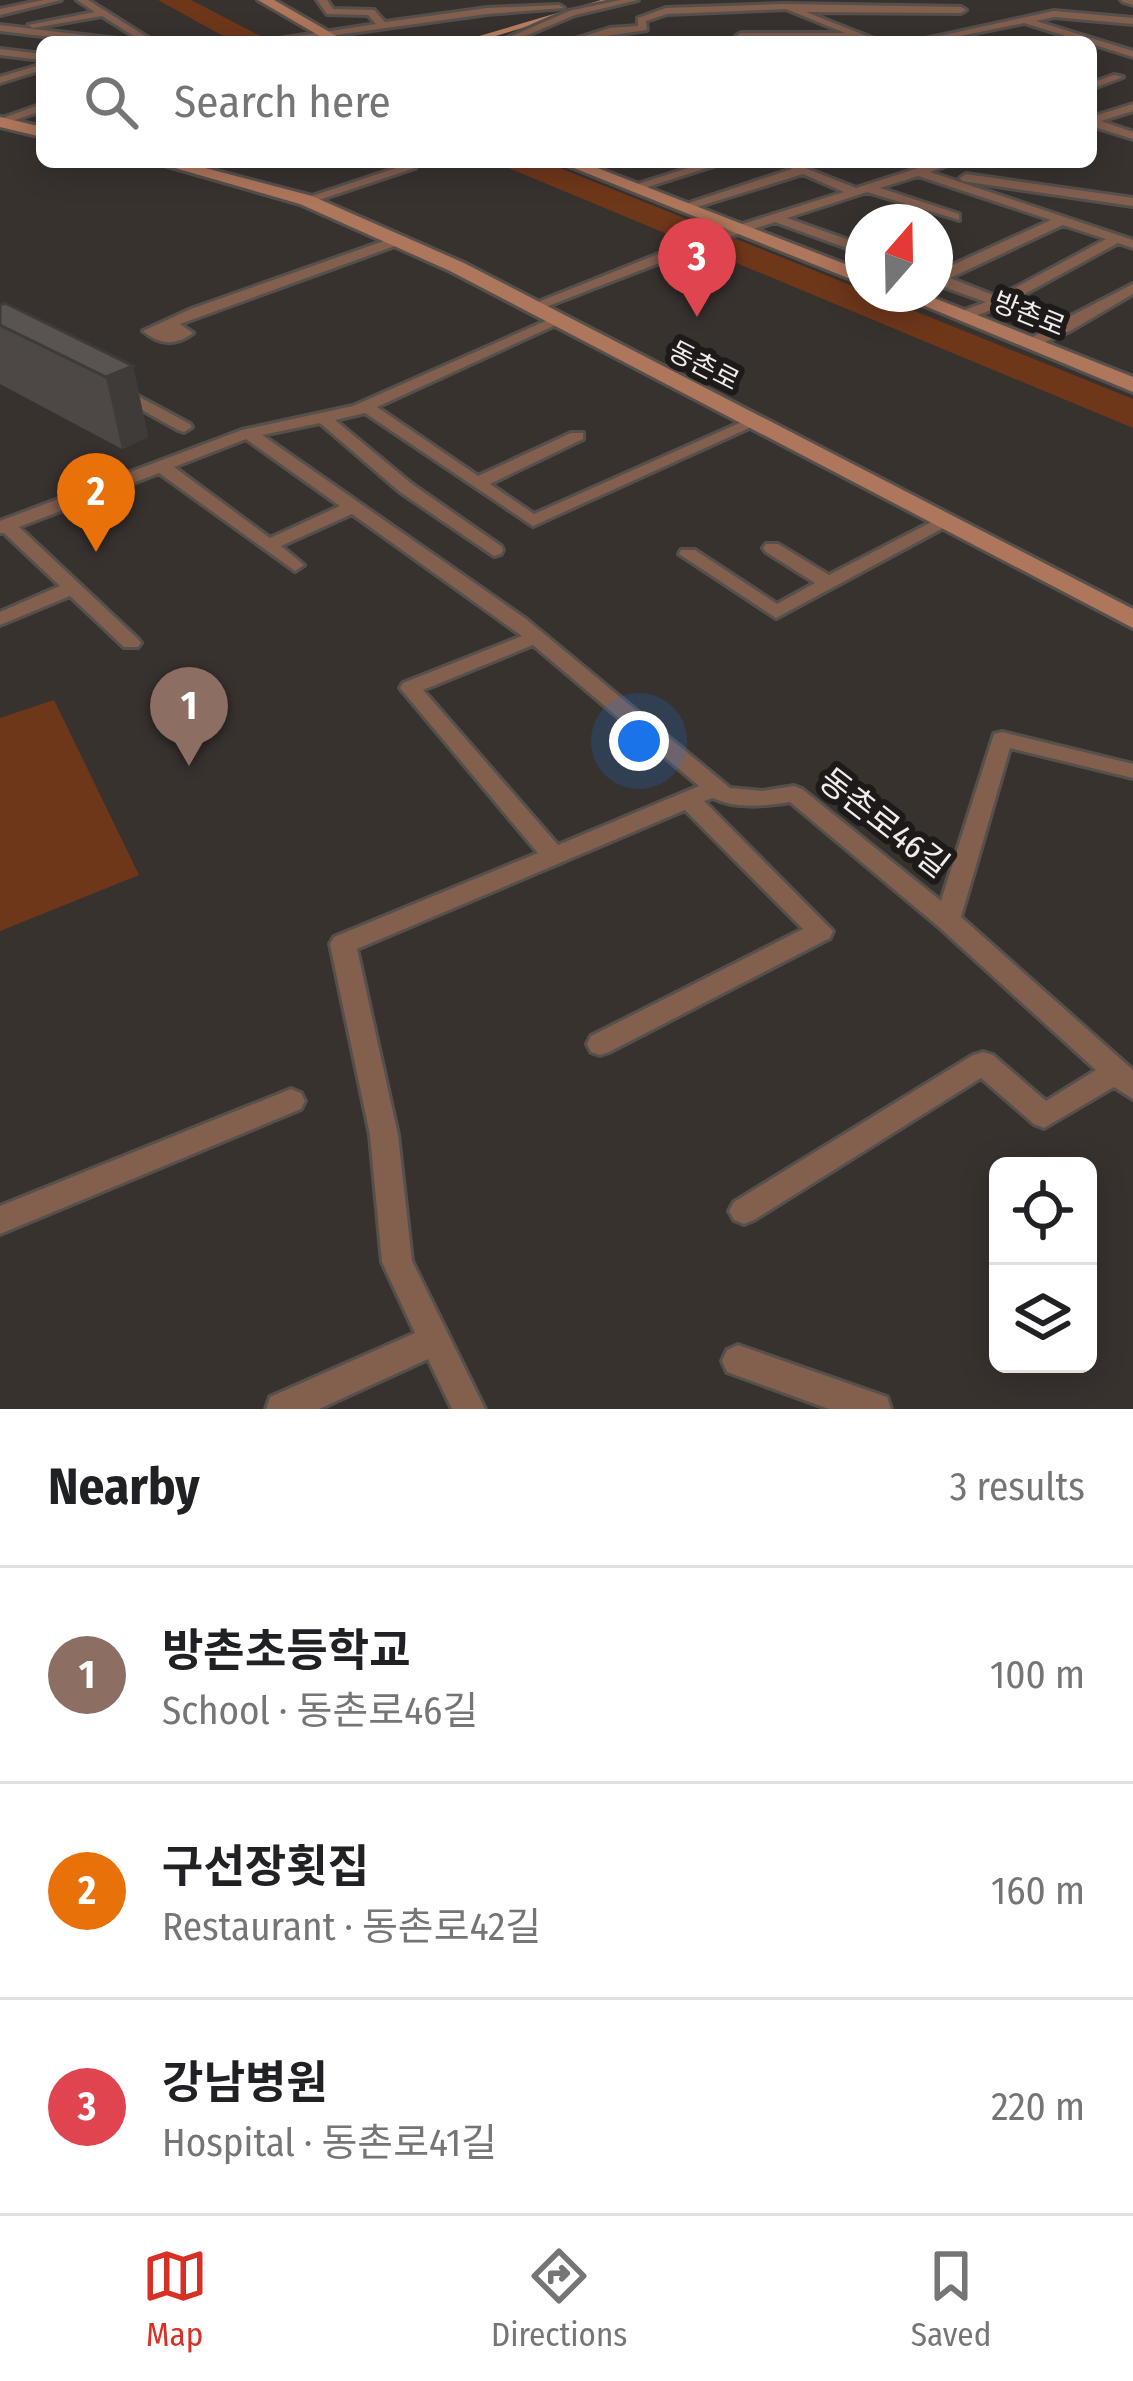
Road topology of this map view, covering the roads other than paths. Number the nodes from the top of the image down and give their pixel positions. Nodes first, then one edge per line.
1 (15, 0) edge
2 (56, 0) edge
3 (82, 0) edge
4 (264, 0) edge
5 (322, 0) edge
6 (442, 0) edge
7 (540, 0) edge
8 (590, 0) edge
9 (633, 0) edge
10 (764, 0) edge
11 (0, 3) edge
12 (787, 8) junction
13 (562, 9) junction
14 (961, 10) dead end
15 (0, 12) edge
16 (104, 13) junction
17 (460, 15) junction
18 (809, 16) junction
19 (642, 19) junction
20 (1020, 19) junction
21 (1133, 20) edge
22 (381, 24) junction
23 (4, 29) edge
24 (319, 32) junction
25 (610, 32) junction
26 (858, 34) junction
27 (66, 36) edge
28 (140, 36) edge
29 (298, 36) edge
30 (327, 36) edge
31 (514, 36) edge
32 (594, 36) edge
33 (619, 36) edge
34 (741, 36) dead end
35 (863, 36) edge
36 (943, 36) edge
37 (1071, 36) edge
38 (1097, 45) edge
39 (4, 53) edge
40 (1097, 54) edge
41 (36, 56) edge
42 (1133, 57) edge
43 (36, 69) edge
44 (1118, 77) dead end
45 (0, 80) edge
46 (1097, 83) edge
47 (1133, 107) edge
48 (36, 109) edge
49 (1097, 120) edge
50 (0, 122) edge
51 (1097, 124) edge
52 (36, 131) edge
53 (1133, 136) edge
54 (188, 168) edge
55 (409, 168) edge
56 (582, 168) edge
57 (699, 168) edge
58 (798, 168) edge
59 (913, 168) edge
60 (928, 168) edge
61 (803, 170) junction
62 (917, 171) junction
63 (631, 188) junction
64 (864, 191) junction
65 (994, 198) junction
66 (306, 200) junction
67 (1133, 202) edge
68 (680, 208) junction
69 (954, 217) joint
70 (778, 219) junction
71 (1064, 219) junction
72 (736, 230) junction
73 (398, 241) junction
74 (1126, 241) edge
75 (845, 243) edge
76 (845, 271) edge
77 (953, 271) edge
78 (953, 285) edge
79 (1133, 288) edge
80 (999, 302) junction
81 (530, 308) junction
82 (952, 312) edge
83 (962, 316) junction
84 (556, 322) junction
85 (168, 323) dead end
86 (1065, 328) junction
87 (1031, 344) junction
88 (115, 374) edge
89 (1133, 385) edge
90 (365, 406) junction
91 (325, 419) junction
92 (750, 424) junction
93 (184, 427) dead end
94 (248, 433) junction
95 (577, 436) dead end
96 (161, 466) junction
97 (476, 483) junction
98 (352, 506) junction
99 (941, 523) junction
100 (3, 526) edge
101 (268, 545) junction
102 (772, 548) dead end
103 (494, 550) dead end
104 (688, 554) dead end
105 (295, 565) dead end
106 (829, 583) junction
107 (74, 587) junction
108 (0, 619) edge
109 (1133, 620) edge
110 (536, 638) junction
111 (131, 644) dead end
112 (1133, 770) edge
113 (715, 788) junction
114 (688, 799) junction
115 (554, 856) junction
116 (949, 920) junction
117 (600, 1044) dead end
118 (1125, 1079) edge
119 (291, 1101) dead end
120 (744, 1211) dead end
121 (0, 1220) edge
122 (435, 1340) junction
123 (737, 1361) dead end
124 (323, 1400) edge
125 (282, 1409) edge
126 (469, 1409) edge
127 (875, 1409) edge

1 - 11 street
2 - 15 street
3 - 16 street
4 - 24 main road
5 - 22 street
6 - 17 street
7 - 13 street
8 - 13 street
9 - 13 street
10 - 12 street
12 - 14 street
12 - 18 street
12 - 19 street
13 - 17 street
13 - 25 street
13 - 31 street
16 - 23 street
16 - 28 street
17 - 22 street
18 - 19 street
18 - 26 street
19 - 25 street
20 - 21 street
20 - 36 street
20 - 37 street
22 - 24 street
23 - 27 street
24 - 29 street
24 - 30 main road
25 - 32 street
25 - 33 street
26 - 34 street
26 - 35 street
38 - 42 street
39 - 41 street
40 - 42 street
43 - 45 street
44 - 46 street
47 - 49 street
48 - 50 street
50 - 52 main road
51 - 53 street
54 - 66 main road, 동촌로
55 - 66 street
56 - 63 main road
57 - 63 street
58 - 61 street
59 - 62 street
60 - 62 street
61 - 64 street
61 - 68 street
62 - 64 street
62 - 65 street
62 - 67 street
63 - 68 main road
64 - 69 street
64 - 70 street
65 - 69 street
65 - 71 street
66 - 73 main road, 동촌로
68 - 72 main road
70 - 72 street
70 - 75 street
71 - 74 street
71 - 77 street
72 - 76 main road
72 - 81 street
73 - 81 main road, 동촌로
73 - 85 street
74 - 80 street
78 - 80 street
79 - 86 street
80 - 83 street
80 - 86 street
81 - 84 main road, 동촌로
82 - 83 main road, 방촌로
83 - 87 main road, 방촌로
84 - 90 street
84 - 92 main road, 동촌로
86 - 87 street
87 - 89 main road, 방촌로
88 - 93 street
90 - 91 street
90 - 97 street
91 - 94 street
91 - 103 street
92 - 97 street
92 - 99 main road, 동촌로
94 - 96 street
94 - 98 street
95 - 97 street
96 - 100 street
96 - 101 street
98 - 101 street
98 - 110 street
99 - 106 street
99 - 109 main road, 동촌로
100 - 107 street
101 - 105 street
102 - 106 street
104 - 106 street
107 - 108 street
107 - 111 street
110 - 113 street
110 - 115 street
112 - 116 street
113 - 114 street
113 - 116 street, 동촌로46길
114 - 115 street
114 - 117 street
115 - 122 street
116 - 118 street, 동촌로46길
118 - 120 street
119 - 121 street
122 - 124 street
122 - 126 street
123 - 127 street
124 - 125 street

